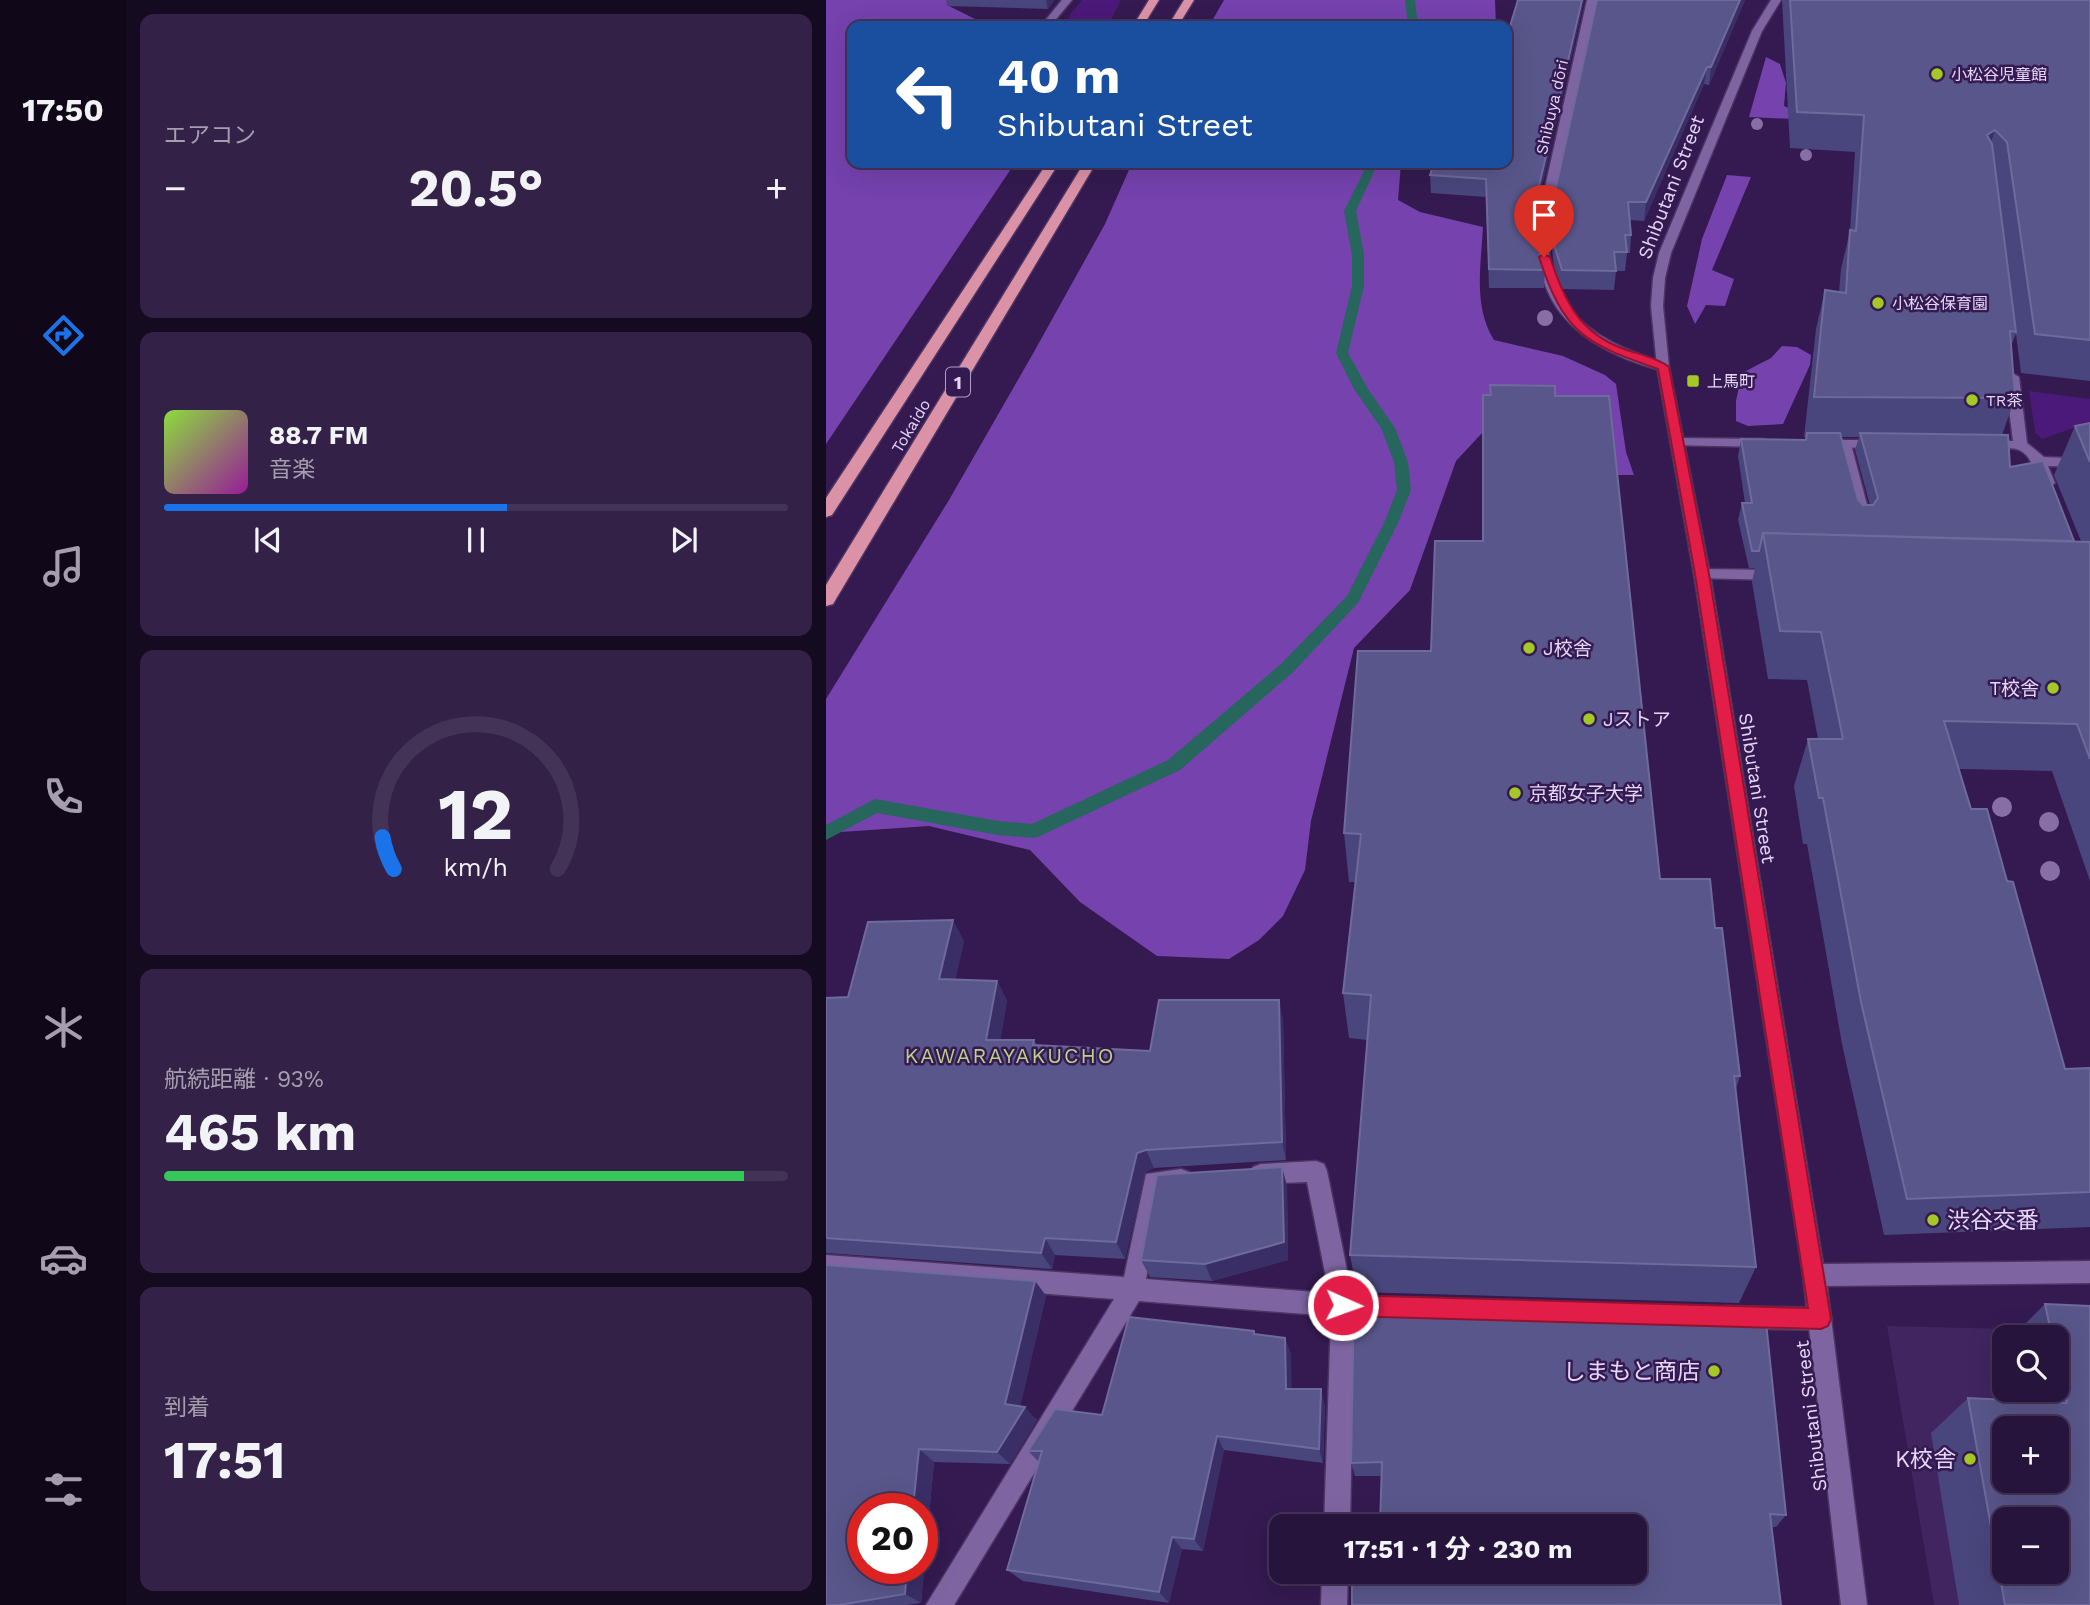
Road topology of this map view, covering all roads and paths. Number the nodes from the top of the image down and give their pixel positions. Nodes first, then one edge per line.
1 (1067, 0) edge
2 (1154, 0) edge
3 (1189, 0) edge
4 (1592, 0) edge
5 (1776, 0) edge
6 (1050, 21) edge
7 (1141, 21) edge
8 (1176, 21) edge
9 (1050, 168) edge
10 (1087, 168) edge
11 (2011, 366) edge
12 (1663, 367) junction
13 (1676, 442) junction
14 (1780, 443) edge
15 (1806, 443) edge
16 (1844, 444) junction
17 (1898, 444) edge
18 (1966, 445) edge
19 (2020, 446) junction
20 (2039, 461) junction
21 (2090, 463) edge
22 (2054, 498) edge
23 (826, 511) edge
24 (1863, 516) edge
25 (1702, 574) junction
26 (1789, 575) edge
27 (826, 600) edge
28 (1235, 1176) edge
29 (1208, 1178) edge
30 (826, 1266) edge
31 (2090, 1272) edge
32 (1814, 1275) junction
33 (1133, 1289) junction
34 (1343, 1305) junction
35 (1370, 1306) edge
36 (1711, 1316) edge
37 (1821, 1319) junction
38 (1337, 1514) edge
39 (1335, 1584) edge
40 (939, 1605) edge
41 (1334, 1605) edge
42 (1854, 1605) edge

1 - 6 main road
2 - 7 highway
3 - 8 highway
4 - 12 main road, Shibuya dōri
5 - 12 main road, Shibutani Street
9 - 23 highway, Tokaido / 1
10 - 27 highway, Tokaido / 1
11 - 19 main road
12 - 13 main road, Shibutani Street
13 - 14 main road
13 - 25 main road, Shibutani Street
15 - 16 main road
16 - 17 main road
16 - 24 main road
18 - 19 main road
19 - 20 main road
20 - 21 main road
20 - 22 main road
25 - 26 main road
25 - 32 main road, Shibutani Street
28 - 34 main road
29 - 33 main road
30 - 33 main road
31 - 32 main road
32 - 37 main road, Shibutani Street
33 - 34 main road
33 - 40 main road
34 - 35 main road
34 - 38 main road
36 - 37 main road
37 - 42 main road, Shibutani Street
39 - 41 main road

